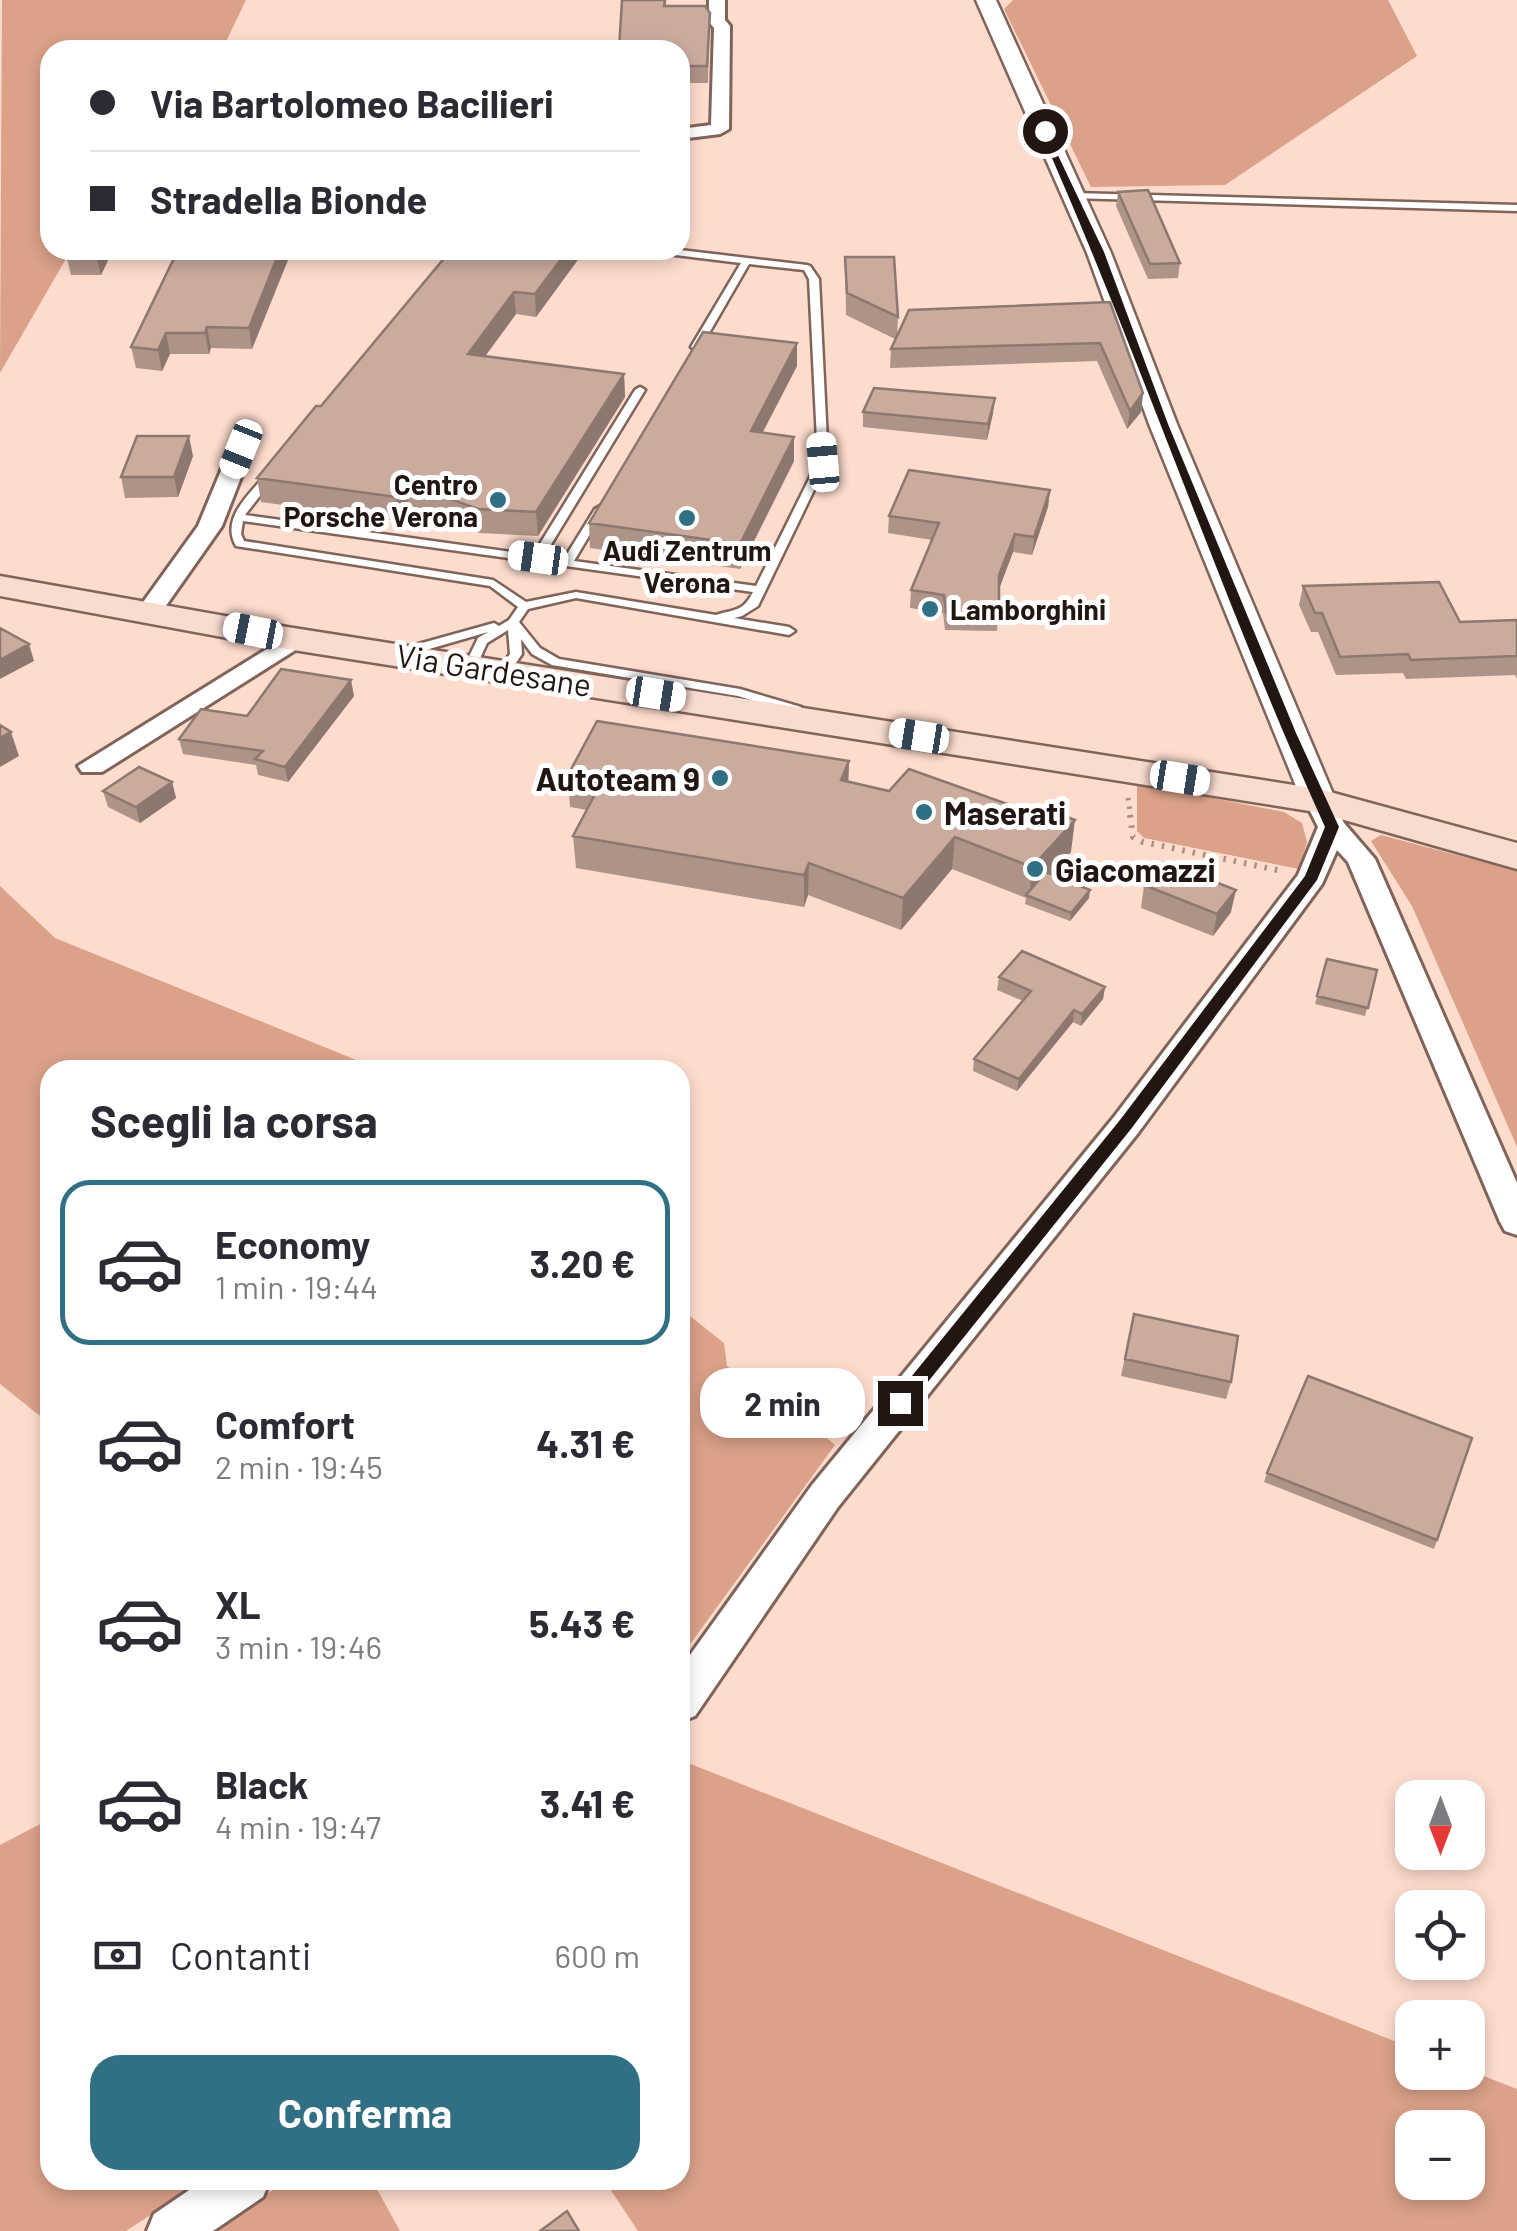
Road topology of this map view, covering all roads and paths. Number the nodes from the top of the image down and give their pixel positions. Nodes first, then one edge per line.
1 (717, 0) edge
2 (986, 0) edge
3 (690, 133) edge
4 (1074, 196) junction
5 (1517, 208) edge
6 (690, 253) edge
7 (747, 260) junction
8 (688, 361) edge
9 (640, 390) dead end
10 (241, 449) dead end
11 (285, 458) edge
12 (608, 495) edge
13 (238, 517) junction
14 (512, 554) junction
15 (538, 558) junction
16 (568, 562) junction
17 (594, 566) junction
18 (493, 582) junction
19 (761, 590) junction
20 (7, 592) edge
21 (576, 595) junction
22 (524, 606) junction
23 (148, 612) junction
24 (721, 616) junction
25 (512, 622) junction
26 (789, 630) dead end
27 (296, 639) junction
28 (399, 654) junction
29 (488, 668) junction
30 (845, 725) junction
31 (92, 766) dead end
32 (1325, 814) junction
33 (1517, 856) edge
34 (1517, 1222) edge
35 (690, 1690) edge
36 (231, 2190) edge
37 (171, 2231) edge

1 - 3 street
2 - 4 street
4 - 5 lane
4 - 32 street
6 - 7 lane
7 - 8 lane
7 - 19 lane
9 - 15 lane
10 - 23 street
11 - 13 lane
12 - 16 lane
13 - 14 lane
13 - 18 lane
14 - 15 lane
14 - 18 lane
15 - 16 lane
16 - 17 lane
17 - 19 lane
17 - 21 lane
18 - 22 lane
19 - 24 lane
20 - 23 main road, Via Gardesane
21 - 22 lane
21 - 24 lane
22 - 25 lane
23 - 27 main road, Via Gardesane
24 - 26 lane
25 - 28 lane
25 - 29 lane
25 - 29 lane
25 - 30 lane
27 - 28 main road, Via Gardesane
27 - 31 street
28 - 29 main road, Via Gardesane
29 - 30 main road, Via Gardesane
30 - 32 main road, Via Gardesane
32 - 33 main road, Via Gardesane
32 - 34 street
32 - 35 street
36 - 37 street

